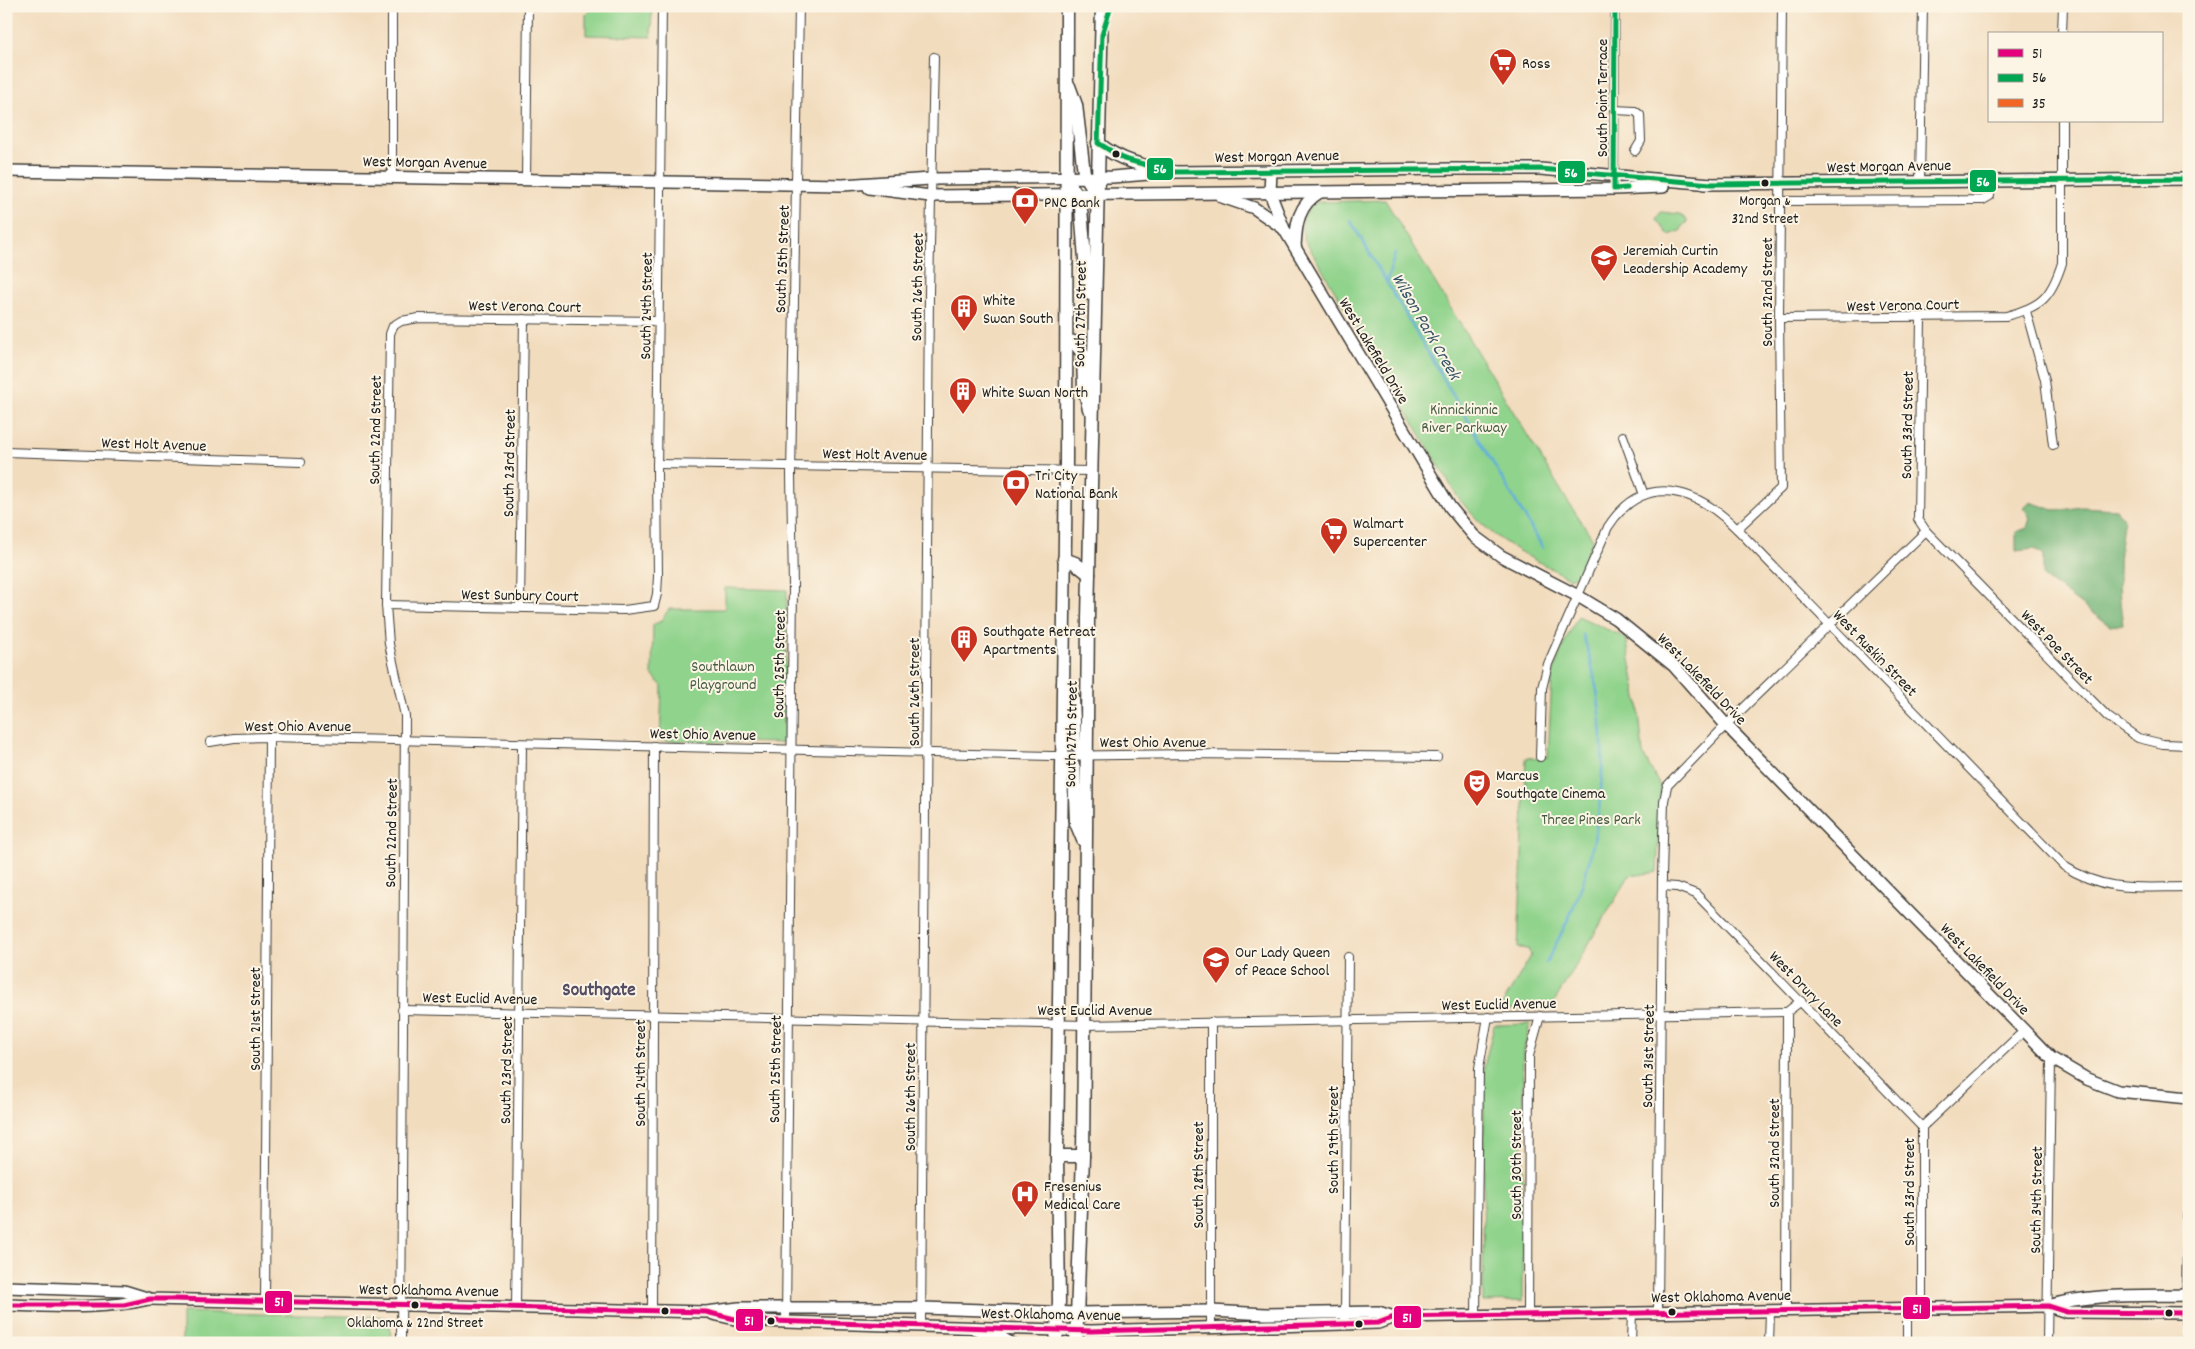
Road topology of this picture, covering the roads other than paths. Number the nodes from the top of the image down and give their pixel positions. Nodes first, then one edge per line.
1 (392, 6) edge
2 (528, 6) edge
3 (662, 6) edge
4 (799, 6) edge
5 (1067, 6) edge
6 (1102, 6) edge
7 (1111, 6) edge
8 (1615, 6) edge
9 (1782, 6) edge
10 (1923, 6) edge
11 (2063, 6) edge
12 (2062, 32) edge
13 (1102, 35) junction
14 (934, 57) dead end
15 (1067, 78) junction
16 (1614, 110) junction
17 (2062, 122) edge
18 (1098, 143) junction
19 (1635, 151) dead end
20 (6, 171) edge
21 (1271, 171) junction
22 (1174, 172) junction
23 (1614, 176) junction
24 (392, 177) junction
25 (1066, 178) junction
26 (1092, 178) junction
27 (526, 179) junction
28 (930, 179) junction
29 (2189, 179) edge
30 (2061, 180) junction
31 (1920, 181) junction
32 (1990, 181) junction
33 (661, 182) junction
34 (1781, 183) junction
35 (797, 184) junction
36 (1710, 184) junction
37 (843, 185) junction
38 (1614, 189) junction
39 (1320, 192) junction
40 (1210, 193) junction
41 (1270, 193) junction
42 (1072, 195) junction
43 (1097, 195) junction
44 (930, 196) junction
45 (1780, 201) junction
46 (1284, 229) junction
47 (1295, 247) junction
48 (2026, 311) junction
49 (1779, 318) junction
50 (1921, 318) junction
51 (524, 319) junction
52 (658, 321) junction
53 (1096, 323) junction
54 (393, 326) joint
55 (1067, 341) junction
56 (1093, 426) junction
57 (1623, 436) dead end
58 (2053, 445) dead end
59 (6, 452) edge
60 (301, 462) dead end
61 (657, 464) junction
62 (791, 466) junction
63 (928, 468) junction
64 (1092, 471) junction
65 (1066, 472) junction
66 (1644, 495) junction
67 (1737, 529) junction
68 (1926, 531) junction
69 (1064, 559) junction
70 (1089, 574) junction
71 (1578, 596) junction
72 (386, 605) junction
73 (654, 606) joint
74 (520, 607) junction
75 (1830, 624) junction
76 (1064, 684) junction
77 (1726, 725) junction
78 (269, 737) junction
79 (405, 740) junction
80 (210, 742) dead end
81 (522, 744) junction
82 (2189, 745) edge
83 (654, 746) junction
84 (791, 749) junction
85 (926, 752) junction
86 (1086, 754) junction
87 (1063, 756) junction
88 (1540, 757) dead end
89 (1437, 758) dead end
90 (1085, 845) junction
91 (1662, 886) junction
92 (2189, 888) edge
93 (1348, 957) dead end
94 (1800, 1001) junction
95 (402, 1010) junction
96 (519, 1012) junction
97 (1788, 1012) junction
98 (653, 1014) junction
99 (1661, 1014) junction
100 (1540, 1016) junction
101 (1488, 1017) junction
102 (788, 1018) junction
103 (1347, 1020) junction
104 (924, 1021) junction
105 (1211, 1022) junction
106 (1060, 1024) junction
107 (1085, 1025) junction
108 (2025, 1030) junction
109 (2052, 1058) junction
110 (2189, 1098) edge
111 (1922, 1127) junction
112 (1057, 1156) junction
113 (1083, 1156) junction
114 (2189, 1214) edge
115 (6, 1287) edge
116 (54, 1288) junction
117 (2189, 1296) edge
118 (150, 1299) junction
119 (265, 1302) junction
120 (6, 1305) edge
121 (402, 1305) junction
122 (54, 1306) junction
123 (2048, 1306) junction
124 (1922, 1307) junction
125 (516, 1308) junction
126 (922, 1308) junction
127 (1907, 1308) junction
128 (786, 1309) junction
129 (1786, 1310) junction
130 (652, 1311) junction
131 (1210, 1311) junction
132 (1770, 1311) junction
133 (706, 1312) junction
134 (1058, 1312) junction
135 (1078, 1312) junction
136 (1160, 1312) junction
137 (1632, 1312) junction
138 (1658, 1312) junction
139 (2189, 1313) edge
140 (1528, 1314) junction
141 (1476, 1315) junction
142 (1345, 1318) junction
143 (786, 1322) junction
144 (921, 1327) junction
145 (974, 1328) junction
146 (1211, 1328) junction
147 (1160, 1329) junction
148 (1056, 1336) edge
149 (1076, 1337) edge
150 (401, 1343) edge
151 (1010, 1343) edge
152 (1631, 1343) edge
153 (1770, 1343) edge
154 (1907, 1343) edge
155 (2047, 1343) edge
156 (2188, 1343) edge

1 - 24 street
2 - 27 street
3 - 33 street, South 24th Street
4 - 35 street, South 25th Street
5 - 15 main road
6 - 13 main road
7 - 13 main road
8 - 16 street, South Point Terrace
9 - 34 street, South 32nd Street
10 - 31 street
11 - 12 street
13 - 18 main road
14 - 28 street, South 26th Street
15 - 25 main road
15 - 26 main road
16 - 19 street
16 - 23 street, South Point Terrace
17 - 30 street
18 - 22 main road
18 - 26 main road
20 - 24 street, West Morgan Avenue
21 - 22 street, West Morgan Avenue
21 - 23 street, West Morgan Avenue
21 - 41 street, West Lakefield Drive
22 - 26 street, West Morgan Avenue
23 - 36 street, West Morgan Avenue
23 - 38 street, South Point Terrace
24 - 27 street, West Morgan Avenue
25 - 26 street, West Morgan Avenue
25 - 28 street, West Morgan Avenue
25 - 42 main road
26 - 43 main road
27 - 33 street, West Morgan Avenue
28 - 37 street, West Morgan Avenue
28 - 44 street, South 26th Street
29 - 30 street, West Morgan Avenue
30 - 32 street, West Morgan Avenue
30 - 48 street
31 - 32 street, West Morgan Avenue
31 - 34 street, West Morgan Avenue
32 - 45 street
33 - 35 street, West Morgan Avenue
33 - 52 street, South 24th Street
34 - 36 street, West Morgan Avenue
34 - 45 street, South 32nd Street
35 - 37 street, West Morgan Avenue
35 - 62 street, South 25th Street
36 - 38 street, West Morgan Avenue
37 - 44 street, West Morgan Avenue
38 - 39 street, West Morgan Avenue
39 - 41 street, West Morgan Avenue
39 - 47 street
40 - 41 street, West Morgan Avenue
40 - 43 street, West Morgan Avenue
40 - 46 street
41 - 46 street, West Lakefield Drive
42 - 43 street, West Morgan Avenue
42 - 44 street, West Morgan Avenue
42 - 53 main road
42 - 55 main road, South 27th Street
43 - 53 main road, South 27th Street
44 - 63 street, South 26th Street
45 - 49 street, South 32nd Street
46 - 47 street, West Lakefield Drive
47 - 71 street, West Lakefield Drive
48 - 50 street, West Verona Court
48 - 58 street
49 - 50 street, West Verona Court
49 - 67 street, South 32nd Street
50 - 68 street, South 33rd Street
51 - 52 street, West Verona Court
51 - 54 street, West Verona Court
51 - 74 street, South 23rd Street
52 - 61 street, South 24th Street
53 - 56 main road, South 27th Street
54 - 72 street, South 22nd Street
55 - 56 main road
55 - 65 main road, South 27th Street
56 - 64 main road, South 27th Street
57 - 66 street
59 - 60 street, West Holt Avenue
61 - 62 street, West Holt Avenue
61 - 73 street, South 24th Street
62 - 63 street, West Holt Avenue
62 - 84 street, South 25th Street
63 - 65 street, West Holt Avenue
63 - 85 street, South 26th Street
64 - 65 street, West Holt Avenue
64 - 70 main road, South 27th Street
65 - 69 main road, South 27th Street
66 - 67 street, West Ruskin Street
66 - 71 street, West Ruskin Street
67 - 75 street, West Ruskin Street
68 - 75 street, South 31st Street
68 - 82 street, West Poe Street
69 - 70 main road
69 - 76 main road, South 27th Street
70 - 86 main road, South 27th Street
71 - 77 street, West Lakefield Drive
71 - 88 street
72 - 74 street, West Sunbury Court
72 - 79 street, South 22nd Street
73 - 74 street, West Sunbury Court
75 - 77 street, South 31st Street
75 - 92 street, West Ruskin Street
76 - 86 main road
76 - 87 main road, South 27th Street
77 - 91 street, South 31st Street
77 - 108 street, West Lakefield Drive
78 - 79 street, West Ohio Avenue
78 - 80 street, West Ohio Avenue
78 - 119 street, South 21st Street
79 - 81 street, West Ohio Avenue
79 - 95 street, South 22nd Street
81 - 83 street, West Ohio Avenue
81 - 96 street, South 23rd Street
83 - 84 street, West Ohio Avenue
83 - 98 street, South 24th Street
84 - 85 street, West Ohio Avenue
84 - 102 street, South 25th Street
85 - 87 street, West Ohio Avenue
85 - 104 street, South 26th Street
86 - 87 street, West Ohio Avenue
86 - 89 street, West Ohio Avenue
86 - 90 main road, South 27th Street
87 - 90 main road
87 - 106 main road, South 27th Street
90 - 107 main road, South 27th Street
91 - 94 street, West Drury Lane
91 - 99 street, South 31st Street
93 - 103 street, South 29th Street
94 - 97 street
94 - 111 street, West Drury Lane
95 - 96 street, West Euclid Avenue
95 - 121 street, South 22nd Street
96 - 98 street, West Euclid Avenue
96 - 125 street, South 23rd Street
97 - 99 street, West Euclid Avenue
97 - 129 street, South 32nd Street
98 - 102 street, West Euclid Avenue
98 - 130 street, South 24th Street
99 - 100 street, West Euclid Avenue
99 - 138 street, South 31st Street
100 - 101 street, West Euclid Avenue
100 - 140 street, South 30th Street
101 - 103 street, West Euclid Avenue
101 - 141 street
102 - 104 street, West Euclid Avenue
102 - 128 street, South 25th Street
103 - 105 street, West Euclid Avenue
103 - 142 street, South 29th Street
104 - 106 street, West Euclid Avenue
104 - 126 street, South 26th Street
105 - 107 street, West Euclid Avenue
105 - 131 street, South 28th Street
106 - 107 street, West Euclid Avenue
106 - 112 main road, South 27th Street
107 - 113 main road, South 27th Street
108 - 109 street, West Lakefield Drive
108 - 111 street, South 33rd Street
109 - 110 street, West Lakefield Drive
109 - 123 street, South 34th Street
111 - 124 street, South 33rd Street
112 - 113 main road
112 - 134 main road, South 27th Street
113 - 135 main road, South 27th Street
114 - 117 street
115 - 116 street, West Oklahoma Avenue
116 - 118 street, West Oklahoma Avenue
116 - 122 street
117 - 123 street, West Oklahoma Avenue
117 - 139 street
118 - 119 street, West Oklahoma Avenue
118 - 122 street, West Oklahoma Avenue
119 - 121 street, West Oklahoma Avenue
120 - 122 street, West Oklahoma Avenue
121 - 125 street, West Oklahoma Avenue
121 - 150 street, South 22nd Street
123 - 124 street, West Oklahoma Avenue
123 - 139 street, West Oklahoma Avenue
123 - 155 street, South 34th Street
124 - 127 street, West Oklahoma Avenue
125 - 130 street, West Oklahoma Avenue
126 - 128 street, West Oklahoma Avenue
126 - 134 street, West Oklahoma Avenue
126 - 144 street, South 26th Street
127 - 129 street, West Oklahoma Avenue
127 - 154 street
128 - 133 street, West Oklahoma Avenue
128 - 143 street, South 25th Street
129 - 132 street, West Oklahoma Avenue
130 - 133 street, West Oklahoma Avenue
131 - 136 street, West Oklahoma Avenue
131 - 142 street, West Oklahoma Avenue
131 - 146 street, South 28th Street
132 - 138 street, West Oklahoma Avenue
132 - 153 street
133 - 143 street, West Oklahoma Avenue
134 - 135 street, West Oklahoma Avenue
134 - 148 main road, South 27th Street
135 - 136 street, West Oklahoma Avenue
135 - 149 main road, South 27th Street
136 - 147 street
137 - 138 street, West Oklahoma Avenue
137 - 140 street, West Oklahoma Avenue
137 - 152 street
139 - 156 street
140 - 141 street, West Oklahoma Avenue
141 - 142 street, West Oklahoma Avenue
142 - 146 street, West Oklahoma Avenue
143 - 144 street, West Oklahoma Avenue
144 - 145 street, West Oklahoma Avenue
145 - 148 street, West Oklahoma Avenue
145 - 151 main road
146 - 147 street, West Oklahoma Avenue
147 - 149 street, West Oklahoma Avenue
148 - 149 street, West Oklahoma Avenue

